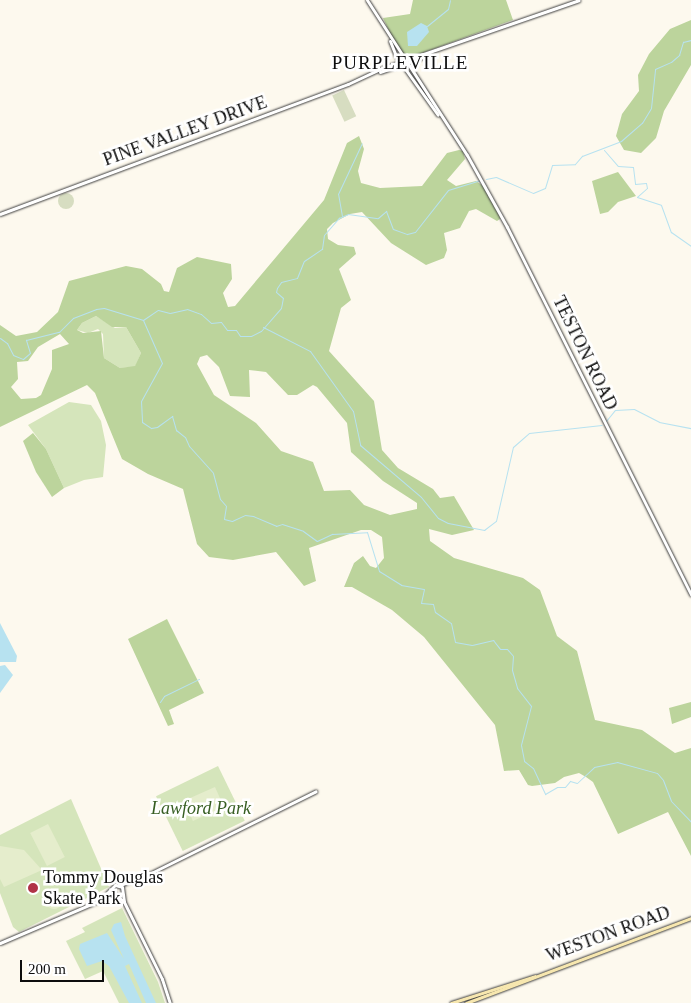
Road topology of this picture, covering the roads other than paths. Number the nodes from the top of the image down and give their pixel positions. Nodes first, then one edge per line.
1 (367, 0) edge
2 (579, 0) edge
3 (404, 63) junction
4 (0, 214) edge
5 (691, 595) edge
6 (316, 791) dead end
7 (131, 882) junction
8 (120, 885) junction
9 (113, 888) junction
10 (122, 891) junction
11 (116, 894) junction
12 (104, 896) junction
13 (124, 902) junction
14 (691, 918) edge
15 (0, 943) edge
16 (535, 976) junction
17 (170, 1003) edge
18 (451, 1003) edge
19 (466, 1003) edge

1 - 3 street, TESTON ROAD
2 - 3 street, PINE VALLEY DRIVE
3 - 4 street, PINE VALLEY DRIVE
3 - 5 street, TESTON ROAD
6 - 7 street
7 - 8 street
7 - 10 street
8 - 9 street
8 - 10 street
9 - 11 street
9 - 12 street
10 - 11 street
10 - 13 street
11 - 12 street
11 - 13 street
12 - 15 street
13 - 17 street
14 - 16 main road, WESTON ROAD
16 - 18 main road, WESTON ROAD
16 - 19 main road, WESTON ROAD

